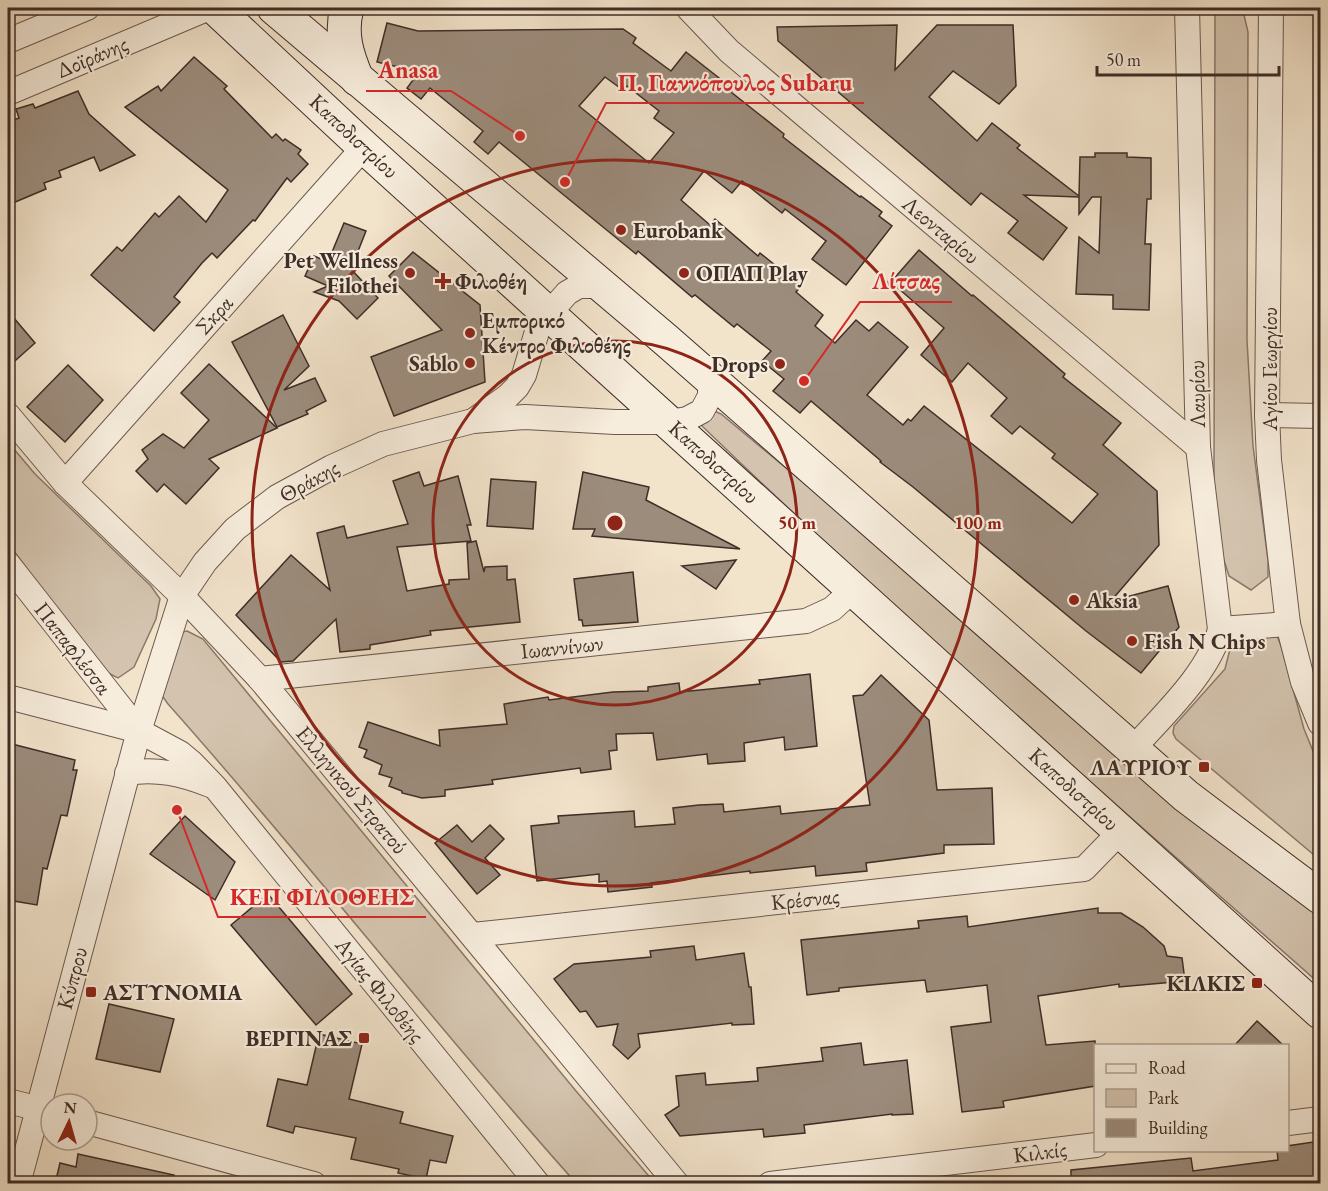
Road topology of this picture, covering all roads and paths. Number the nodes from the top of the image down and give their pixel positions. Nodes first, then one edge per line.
1 (87, 8) edge
2 (209, 8) edge
3 (215, 8) edge
4 (274, 8) edge
5 (347, 8) edge
6 (688, 8) edge
7 (1187, 8) edge
8 (1271, 8) edge
9 (8, 41) edge
10 (357, 79) junction
11 (8, 93) edge
12 (364, 147) junction
13 (602, 286) junction
14 (548, 313) junction
15 (711, 379) junction
16 (8, 415) edge
17 (1267, 415) junction
18 (1320, 416) edge
19 (473, 422) junction
20 (669, 422) junction
21 (1198, 447) junction
22 (65, 483) junction
23 (8, 564) edge
24 (854, 589) junction
25 (182, 596) junction
26 (1288, 624) junction
27 (1220, 629) junction
28 (260, 679) junction
29 (8, 697) edge
30 (1320, 723) edge
31 (139, 731) junction
32 (1133, 749) junction
33 (127, 773) junction
34 (215, 787) junction
35 (1121, 831) junction
36 (1320, 897) edge
37 (473, 935) junction
38 (1320, 1012) edge
39 (49, 1092) edge
40 (8, 1101) edge
41 (39, 1110) edge
42 (1320, 1119) edge
43 (1289, 1123) edge
44 (39, 1125) edge
45 (99, 1125) edge
46 (1094, 1145) edge
47 (18, 1184) edge
48 (314, 1184) edge
49 (538, 1184) edge
50 (678, 1184) edge
51 (770, 1184) edge

1 - 9 street
2 - 11 street, Δοϊράνης
3 - 12 main road, Καποδιστρίου
4 - 10 main road, Καποδιστρίου
5 - 10 main road
6 - 21 street, Λεονταρίου
7 - 21 street, Λαυρίου
8 - 17 street, Αγίου Γεωργίου
10 - 13 main road, Καποδιστρίου
12 - 14 main road, Καποδιστρίου
12 - 22 street, Σκρα
13 - 14 street, Θράκης
13 - 15 main road, Καποδιστρίου
14 - 19 street, Θράκης
14 - 20 main road, Καποδιστρίου
15 - 20 street, Θράκης
15 - 32 main road, Καποδιστρίου
16 - 22 street, Ελληνικού Στρατού
17 - 18 street
17 - 26 street, Αγίου Γεωργίου
19 - 20 street, Θράκης
19 - 25 street, Θράκης
20 - 24 main road, Καποδιστρίου
21 - 27 street, Λαυρίου
22 - 25 street, Ελληνικού Στρατού
23 - 31 street, Παπαφλέσσα
24 - 28 street, Ιωαννίνων
24 - 35 main road, Καποδιστρίου
25 - 28 street, Ελληνικού Στρατού
25 - 31 street, Κύπρου
26 - 27 street
26 - 30 street, Αγίου Γεωργίου
27 - 32 street, Λαυρίου
28 - 37 street, Ελληνικού Στρατού
29 - 31 street
31 - 33 street, Κύπρου
31 - 34 street, Αγίας Φιλοθέης
32 - 36 main road, Καποδιστρίου
33 - 34 street
33 - 39 street, Κύπρου
34 - 49 street, Αγίας Φιλοθέης
35 - 37 street, Κρέσνας
35 - 38 main road, Καποδιστρίου
37 - 50 street, Ελληνικού Στρατού
40 - 41 street
42 - 43 street
44 - 47 street, Κύπρου
45 - 48 street
46 - 51 street, Κιλκίς

